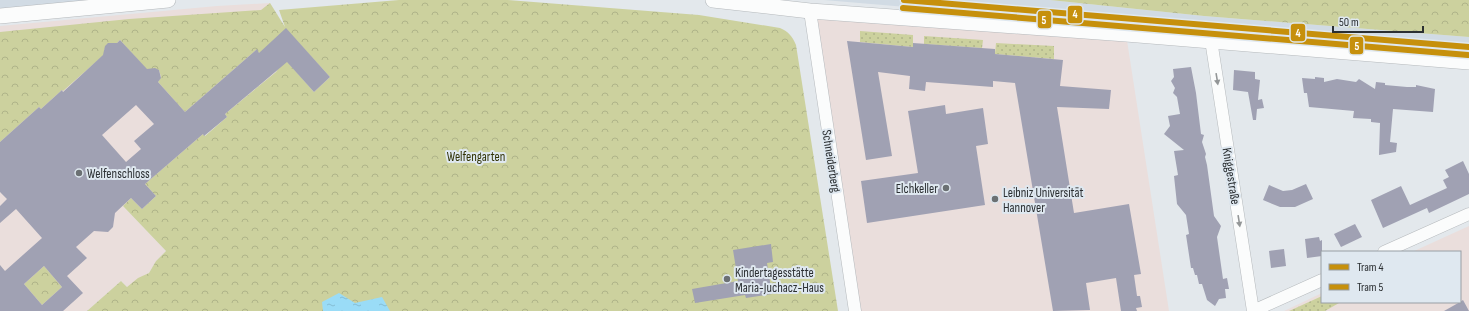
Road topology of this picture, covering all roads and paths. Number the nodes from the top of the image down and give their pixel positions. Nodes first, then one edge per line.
1 (168, 0) edge
2 (713, 0) edge
3 (810, 11) junction
4 (0, 16) edge
5 (1211, 40) junction
6 (1469, 62) edge
7 (1469, 214) edge
8 (1386, 251) edge
9 (1321, 280) edge
10 (855, 311) edge
11 (1253, 311) edge

1 - 4 street
2 - 3 street
3 - 5 street
3 - 10 street, Schneiderberg
5 - 6 street
5 -> 11 street, Kniggestraße
7 - 8 street
9 - 11 street

